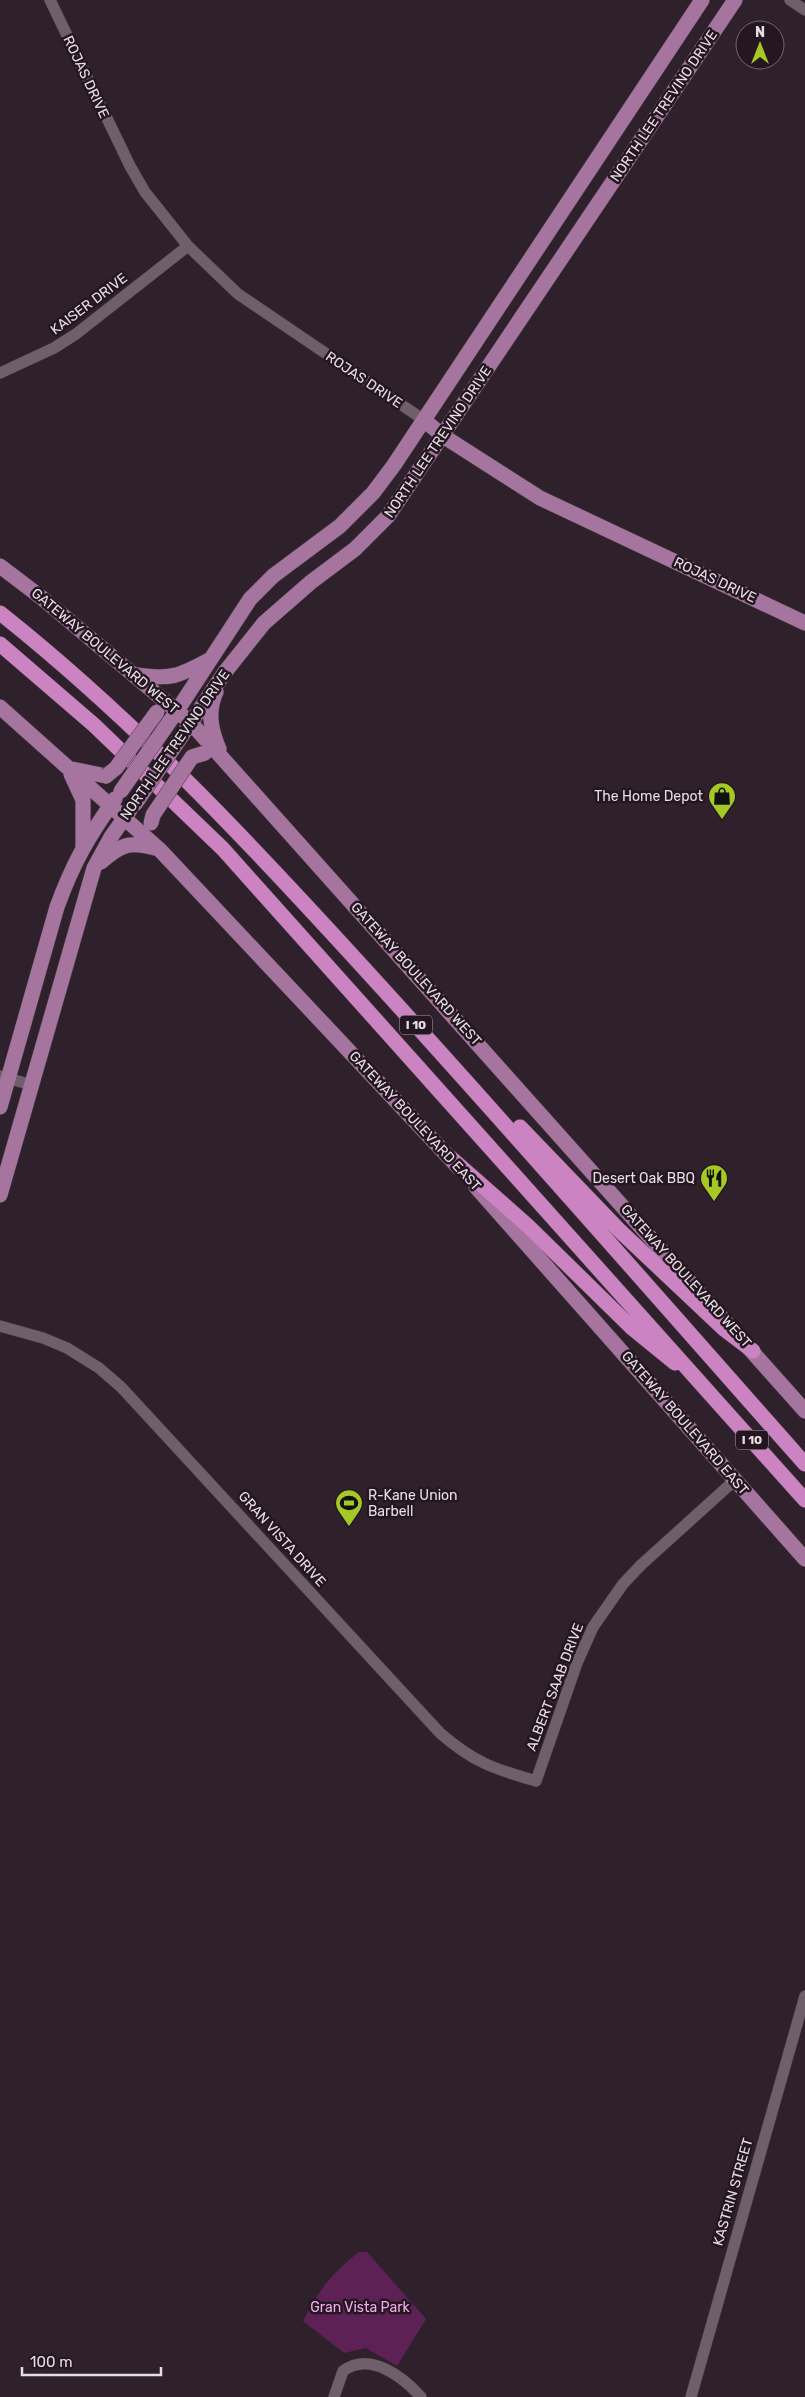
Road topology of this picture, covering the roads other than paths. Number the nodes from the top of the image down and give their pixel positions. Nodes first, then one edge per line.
1 (50, 0) edge
2 (702, 0) edge
3 (735, 0) edge
4 (790, 0) edge
5 (805, 10) edge
6 (188, 246) junction
7 (0, 373) edge
8 (424, 420) junction
9 (443, 436) junction
10 (0, 566) edge
11 (0, 613) edge
12 (805, 623) edge
13 (0, 644) edge
14 (210, 659) junction
15 (225, 672) junction
16 (135, 675) junction
17 (151, 688) junction
18 (0, 707) edge
19 (175, 715) junction
20 (187, 728) junction
21 (221, 755) junction
22 (68, 768) junction
23 (110, 806) junction
24 (125, 817) junction
25 (83, 846) junction
26 (160, 850) junction
27 (94, 868) junction
28 (431, 1041) junction
29 (4, 1077) edge
30 (32, 1085) junction
31 (0, 1107) edge
32 (451, 1158) junction
33 (0, 1195) edge
34 (0, 1326) edge
35 (753, 1352) junction
36 (698, 1380) junction
37 (805, 1411) edge
38 (805, 1464) edge
39 (735, 1480) junction
40 (805, 1500) edge
41 (805, 1558) edge
42 (536, 1781) joint
43 (805, 1996) edge
44 (334, 2397) edge
45 (421, 2397) edge
46 (691, 2397) edge

1 - 6 street, ROJAS DRIVE
2 - 8 main road, NORTH LEE TREVINO DRIVE
3 - 9 main road, NORTH LEE TREVINO DRIVE
4 - 5 street
6 - 7 street, KAISER DRIVE
6 - 8 street, ROJAS DRIVE
8 - 9 main road, ROJAS DRIVE
8 - 14 main road, NORTH LEE TREVINO DRIVE
9 - 12 main road, ROJAS DRIVE
9 - 15 main road, NORTH LEE TREVINO DRIVE
10 - 16 main road, GATEWAY BOULEVARD WEST
11 - 28 highway, I 10
13 - 36 highway, I 10
14 - 16 main road
14 - 19 main road, NORTH LEE TREVINO DRIVE
15 - 20 main road, NORTH LEE TREVINO DRIVE
15 - 21 main road
16 - 17 main road, GATEWAY BOULEVARD WEST
17 - 19 main road, GATEWAY BOULEVARD WEST
17 - 22 main road, bridge
18 - 22 main road, GATEWAY BOULEVARD EAST
19 - 20 main road, GATEWAY BOULEVARD WEST
19 - 23 main road, NORTH LEE TREVINO DRIVE, bridge
20 - 21 main road, GATEWAY BOULEVARD WEST
20 - 24 main road, NORTH LEE TREVINO DRIVE, bridge
21 - 26 main road, bridge
21 - 35 main road, GATEWAY BOULEVARD WEST
22 - 23 main road, GATEWAY BOULEVARD EAST
22 - 25 main road
23 - 24 main road, GATEWAY BOULEVARD EAST
23 - 25 main road, NORTH LEE TREVINO DRIVE
24 - 26 main road, GATEWAY BOULEVARD EAST
24 - 27 main road, NORTH LEE TREVINO DRIVE
25 - 29 main road, NORTH LEE TREVINO DRIVE
26 - 27 main road
26 - 32 main road, GATEWAY BOULEVARD EAST
27 - 30 main road, NORTH LEE TREVINO DRIVE
28 - 35 highway
28 - 38 highway, I 10
29 - 30 street
29 - 31 main road, NORTH LEE TREVINO DRIVE
30 - 33 main road, NORTH LEE TREVINO DRIVE
32 - 36 highway
32 - 39 main road, GATEWAY BOULEVARD EAST
34 - 42 street, GRAN VISTA DRIVE
35 - 37 main road, GATEWAY BOULEVARD WEST
36 - 40 highway, I 10
39 - 41 main road, GATEWAY BOULEVARD EAST
39 - 42 street, ALBERT SAAB DRIVE
43 - 46 street, KASTRIN STREET
44 - 45 street

